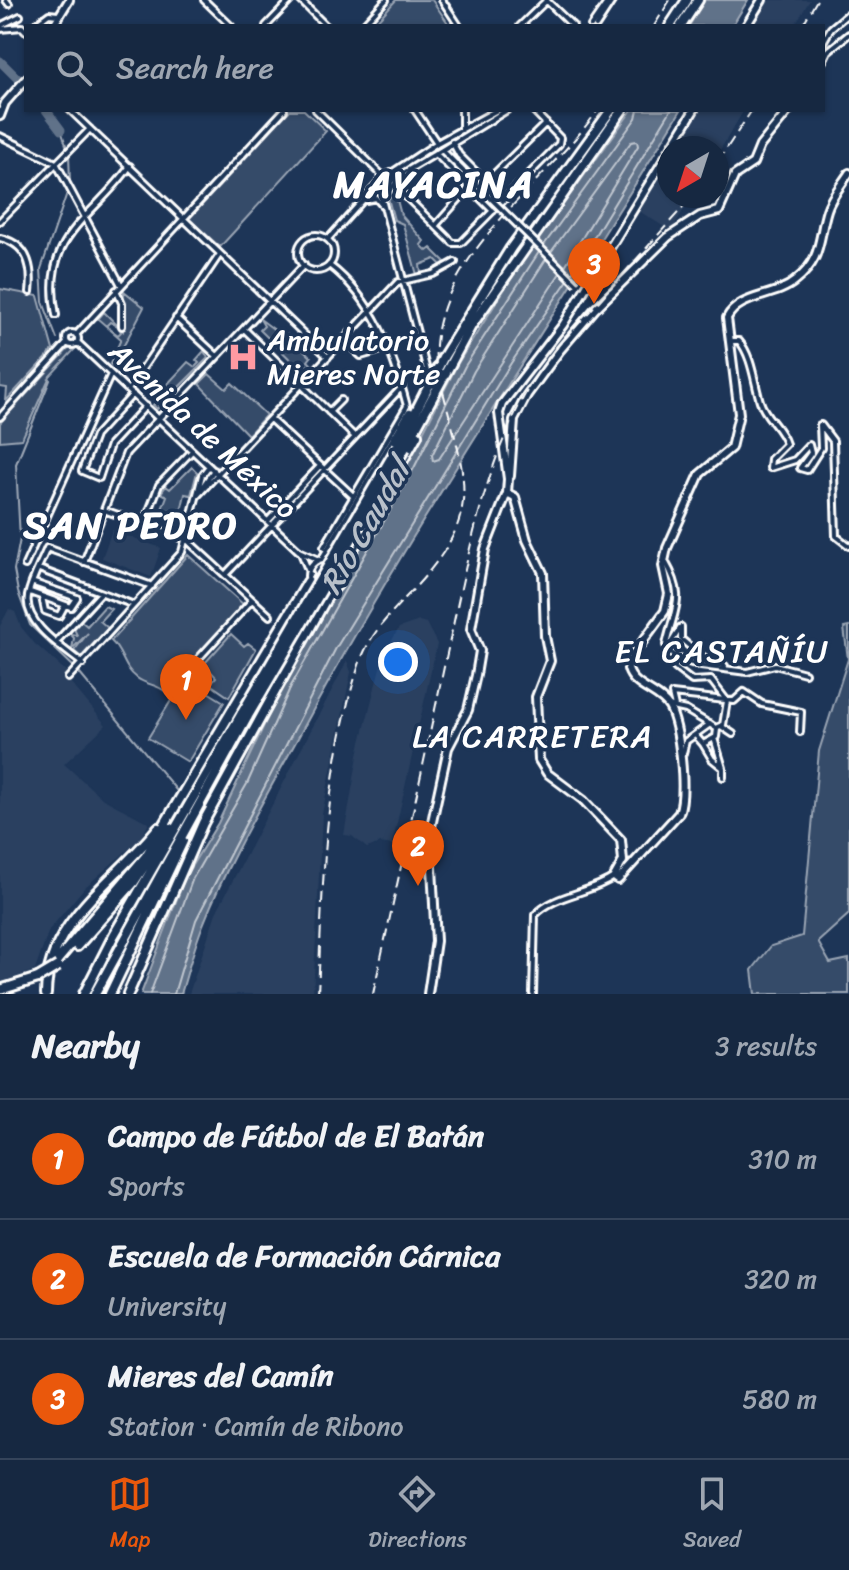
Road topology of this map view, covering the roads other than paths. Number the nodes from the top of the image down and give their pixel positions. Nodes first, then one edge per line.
1 (69, 0) edge
2 (204, 0) edge
3 (291, 0) edge
4 (300, 0) edge
5 (386, 0) edge
6 (442, 0) edge
7 (547, 0) edge
8 (611, 0) edge
9 (687, 0) edge
10 (698, 0) edge
11 (762, 0) edge
12 (452, 2) edge
13 (447, 7) junction
14 (849, 13) edge
15 (58, 15) junction
16 (20, 16) dead end
17 (36, 24) edge
18 (54, 24) edge
19 (229, 24) edge
20 (268, 24) edge
21 (324, 24) edge
22 (364, 24) edge
23 (458, 24) edge
24 (524, 24) edge
25 (570, 24) edge
26 (594, 24) edge
27 (671, 24) edge
28 (682, 24) edge
29 (747, 24) edge
30 (2, 26) edge
31 (24, 29) edge
32 (849, 34) edge
33 (825, 38) edge
34 (825, 57) edge
35 (24, 80) edge
36 (71, 112) edge
37 (282, 112) edge
38 (318, 112) edge
39 (416, 112) edge
40 (462, 112) edge
41 (494, 112) edge
42 (504, 112) edge
43 (535, 112) edge
44 (610, 112) edge
45 (621, 112) edge
46 (693, 112) edge
47 (787, 112) edge
48 (0, 116) edge
49 (546, 123) junction
50 (90, 129) junction
51 (462, 130) junction
52 (0, 136) edge
53 (678, 136) edge
54 (452, 142) junction
55 (439, 148) junction
56 (56, 163) junction
57 (130, 166) junction
58 (657, 171) edge
59 (849, 173) edge
60 (393, 176) junction
61 (383, 179) junction
62 (486, 182) junction
63 (392, 186) junction
64 (469, 188) junction
65 (503, 199) junction
66 (364, 201) junction
67 (384, 207) junction
68 (493, 211) junction
69 (84, 213) junction
70 (183, 218) junction
71 (0, 221) edge
72 (435, 226) junction
73 (0, 238) edge
74 (328, 239) junction
75 (220, 254) junction
76 (455, 262) dead end
77 (304, 265) junction
78 (329, 265) junction
79 (403, 281) junction
80 (121, 285) junction
81 (116, 290) junction
82 (583, 290) junction
83 (30, 292) dead end
84 (270, 301) junction
85 (371, 311) junction
86 (56, 315) dead end
87 (176, 318) junction
88 (122, 326) dead end
89 (244, 329) junction
90 (76, 335) junction
91 (344, 340) junction
92 (732, 341) junction
93 (77, 342) junction
94 (67, 343) junction
95 (388, 348) junction
96 (217, 356) junction
97 (328, 357) junction
98 (450, 360) junction
99 (427, 371) dead end
100 (111, 374) junction
101 (302, 385) junction
102 (402, 387) junction
103 (128, 390) junction
104 (427, 390) junction
105 (133, 394) junction
106 (341, 400) dead end
107 (146, 406) junction
108 (329, 412) junction
109 (0, 417) edge
110 (160, 419) junction
111 (270, 419) junction
112 (355, 437) junction
113 (401, 447) junction
114 (193, 450) junction
115 (212, 468) junction
116 (322, 468) junction
117 (219, 475) junction
118 (508, 479) junction
119 (507, 493) junction
120 (197, 496) junction
121 (354, 497) junction
122 (104, 510) junction
123 (144, 524) junction
124 (270, 524) junction
125 (187, 540) junction
126 (849, 546) edge
127 (299, 551) junction
128 (322, 555) junction
129 (665, 561) junction
130 (84, 562) junction
131 (25, 565) dead end
132 (39, 569) junction
133 (341, 570) junction
134 (225, 575) junction
135 (309, 578) junction
136 (34, 582) junction
137 (152, 586) junction
138 (30, 592) junction
139 (101, 593) junction
140 (329, 593) junction
141 (42, 597) junction
142 (252, 600) junction
143 (65, 605) junction
144 (135, 605) junction
145 (270, 616) dead end
146 (56, 642) junction
147 (667, 648) junction
148 (676, 658) junction
149 (83, 664) junction
150 (731, 668) junction
151 (188, 670) dead end
152 (805, 673) dead end
153 (68, 678) dead end
154 (727, 701) junction
155 (672, 707) junction
156 (245, 715) junction
157 (710, 724) junction
158 (719, 727) junction
159 (800, 732) dead end
160 (733, 734) dead end
161 (696, 736) junction
162 (714, 738) junction
163 (703, 744) junction
164 (207, 754) junction
165 (237, 756) junction
166 (680, 760) junction
167 (723, 768) junction
168 (723, 777) dead end
169 (198, 789) junction
170 (614, 877) junction
171 (56, 964) junction
172 (124, 975) junction
173 (0, 990) edge
174 (46, 994) edge
175 (84, 994) edge
176 (95, 994) edge
177 (112, 994) edge
178 (128, 994) edge
179 (428, 994) edge
180 (533, 994) edge

1 - 15 street
2 - 19 street
3 - 20 street
4 - 21 street
5 - 22 street
6 - 13 street
7 - 24 street
7 - 25 street
8 - 26 street
9 - 27 highway
10 - 28 highway
11 - 29 street
12 - 13 street
13 - 23 street
14 - 33 street
15 - 17 street
15 - 18 street
16 - 30 street
30 - 31 street
32 - 34 street
35 - 48 street
36 - 50 street
37 - 70 street
38 - 61 street
39 - 55 street
40 - 51 street
41 - 51 street
42 - 54 street
43 - 49 street
44 - 104 highway
45 - 98 highway
46 - 53 street
47 - 118 street
49 - 62 street
49 - 65 street
50 - 56 street
50 - 57 street
51 - 55 street
52 - 56 street
54 - 55 street
54 - 62 street
55 - 60 street
55 - 64 street
55 - 82 street, bridge
56 - 69 street
56 - 71 street
57 - 69 street
57 - 70 street
58 - 82 street
59 - 92 street
60 - 61 street
60 - 63 street
61 - 63 street
61 - 66 street
62 - 65 street
63 - 67 street
63 - 72 street
64 - 68 street
64 - 72 street
65 - 68 street
66 - 67 street
66 - 74 street
67 - 79 street
68 - 72 street
69 - 80 street
69 - 86 street
70 - 75 street
70 - 80 street
73 - 83 street
74 - 77 street
74 - 78 street
75 - 84 street
75 - 87 street
76 - 79 street
77 - 78 street
77 - 84 street
78 - 85 street
79 - 85 street
79 - 99 street
80 - 81 street
81 - 88 street
81 - 90 street
82 - 118 street
84 - 89 street
84 - 97 street
85 - 91 street
85 - 95 street
87 - 96 street
87 - 103 street
89 - 96 street
89 - 101 street
90 - 93 street
90 - 94 street
91 - 95 street
91 - 97 street
92 - 126 street
92 - 129 street
93 - 94 street
93 - 100 street, Avenida de México
94 - 109 street
95 - 102 street
96 - 110 street
97 - 101 street
98 - 113 highway
98 - 133 highway
100 - 103 street, Avenida de México
100 - 131 street
101 - 108 street
101 - 111 street
102 - 112 street
102 - 121 street
103 - 105 street, Avenida de México
104 - 113 highway
104 - 128 highway
105 - 107 street, Avenida de México
105 - 107 street
106 - 108 street
107 - 110 street, Avenida de México
108 - 112 street
110 - 114 street, Avenida de México
110 - 122 street
111 - 116 street
111 - 117 street
112 - 116 street
113 - 156 highway, bridge
114 - 115 street, Avenida de México
114 - 123 street
115 - 117 street, Avenida de México
115 - 120 street
116 - 121 street
116 - 124 street
117 - 120 street
117 - 124 street, Avenida de México
118 - 119 street
119 - 170 street
119 - 179 street
120 - 125 street
121 - 128 street
122 - 123 street
122 - 130 street
123 - 125 street
124 - 127 street, Avenida de México
124 - 134 street
125 - 134 street
125 - 137 street
127 - 128 street, Avenida de México
127 - 135 street, Avenida de México
128 - 133 street, Avenida de México
128 - 135 street
129 - 147 street
129 - 155 street
130 - 132 street
130 - 137 street
132 - 136 street
132 - 139 street
133 - 140 street
134 - 142 street
135 - 140 street
135 - 164 highway
136 - 138 street
136 - 143 street
137 - 144 street
138 - 141 street
138 - 146 street
139 - 144 street
139 - 146 street
140 - 165 highway
141 - 143 street
141 - 143 street
142 - 145 street
142 - 151 street
144 - 149 street
146 - 149 street
147 - 148 street
147 - 150 street
148 - 150 street
148 - 154 street
149 - 153 street
150 - 152 street
154 - 155 street
154 - 158 street
154 - 159 street
155 - 157 street
155 - 166 street
156 - 169 highway
156 - 172 highway
156 - 176 highway
157 - 158 street
157 - 161 street
158 - 160 street
158 - 162 street
161 - 163 street
161 - 166 street
162 - 163 street
162 - 167 street
163 - 167 street
164 - 171 highway
164 - 174 highway
165 - 172 highway
165 - 178 highway
166 - 170 street
167 - 168 street
169 - 171 highway
169 - 175 highway
170 - 180 street
171 - 173 highway, bridge
172 - 177 highway

